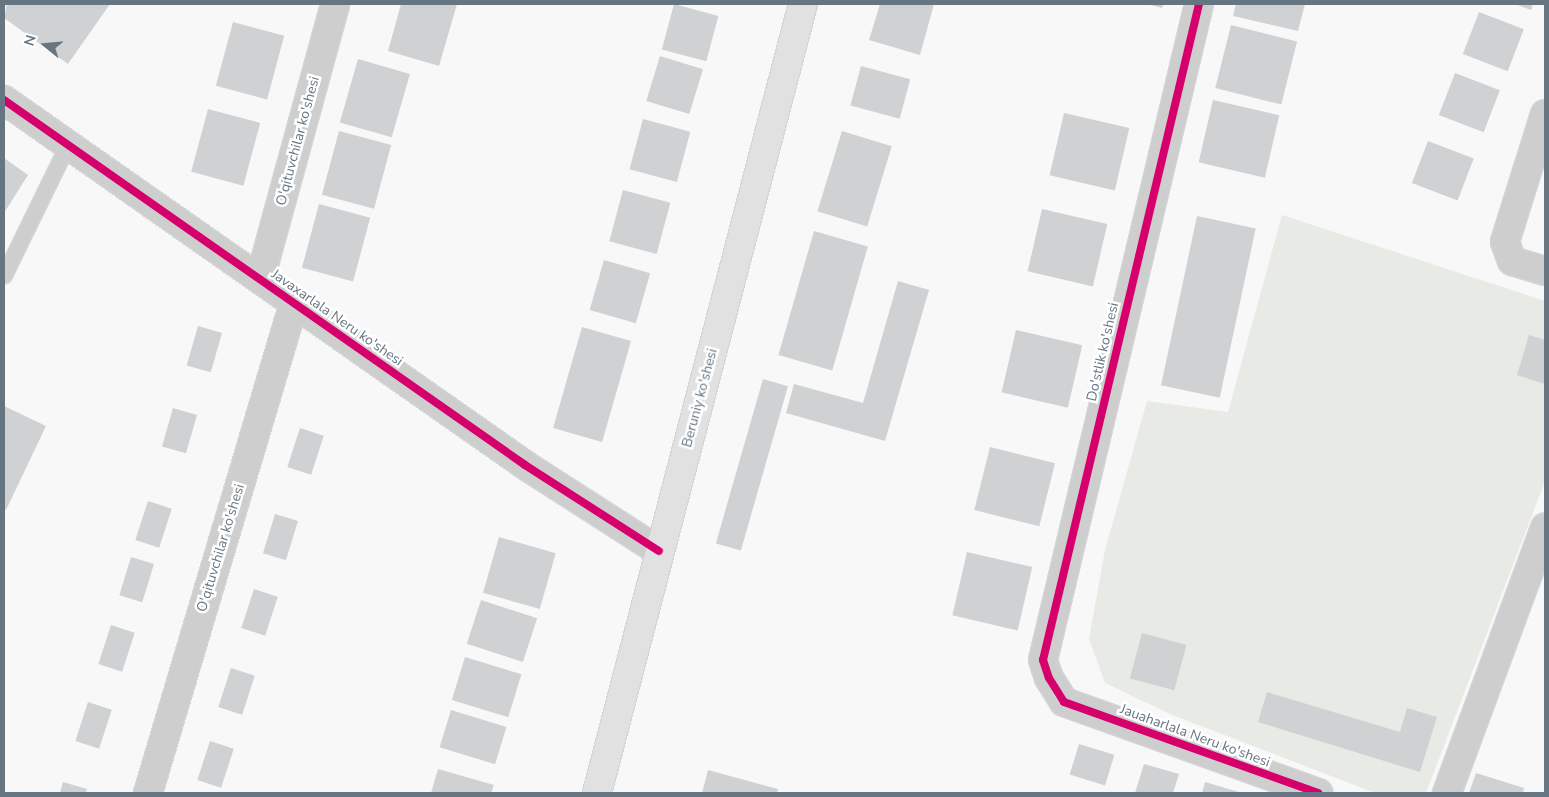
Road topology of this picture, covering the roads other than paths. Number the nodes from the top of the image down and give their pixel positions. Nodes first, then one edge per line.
1 (335, 4) edge
2 (803, 4) edge
3 (1199, 4) edge
4 (4, 100) edge
5 (1545, 114) edge
6 (68, 144) junction
7 (1539, 269) edge
8 (4, 275) edge
9 (260, 279) junction
10 (294, 303) junction
11 (1545, 528) edge
12 (659, 551) junction
13 (1064, 702) joint
14 (148, 793) edge
15 (597, 793) edge
16 (1318, 793) edge
17 (1447, 793) edge

1 - 9 street, O'qituvchilar ko'shesi
2 - 12 main road, Beruniy ko'shesi
3 - 13 street, Do'stlik ko'shesi
4 - 6 street, Javaxarlala Neru ko'shesi
5 - 7 street
6 - 8 lane
6 - 9 street, Javaxarlala Neru ko'shesi
9 - 10 street, Javaxarlala Neru ko'shesi
10 - 12 street, Javaxarlala Neru ko'shesi
10 - 14 street, O'qituvchilar ko'shesi
11 - 17 street
12 - 15 main road, Beruniy ko'shesi
13 - 16 street, Jauaharlala Neru ko'shesi

